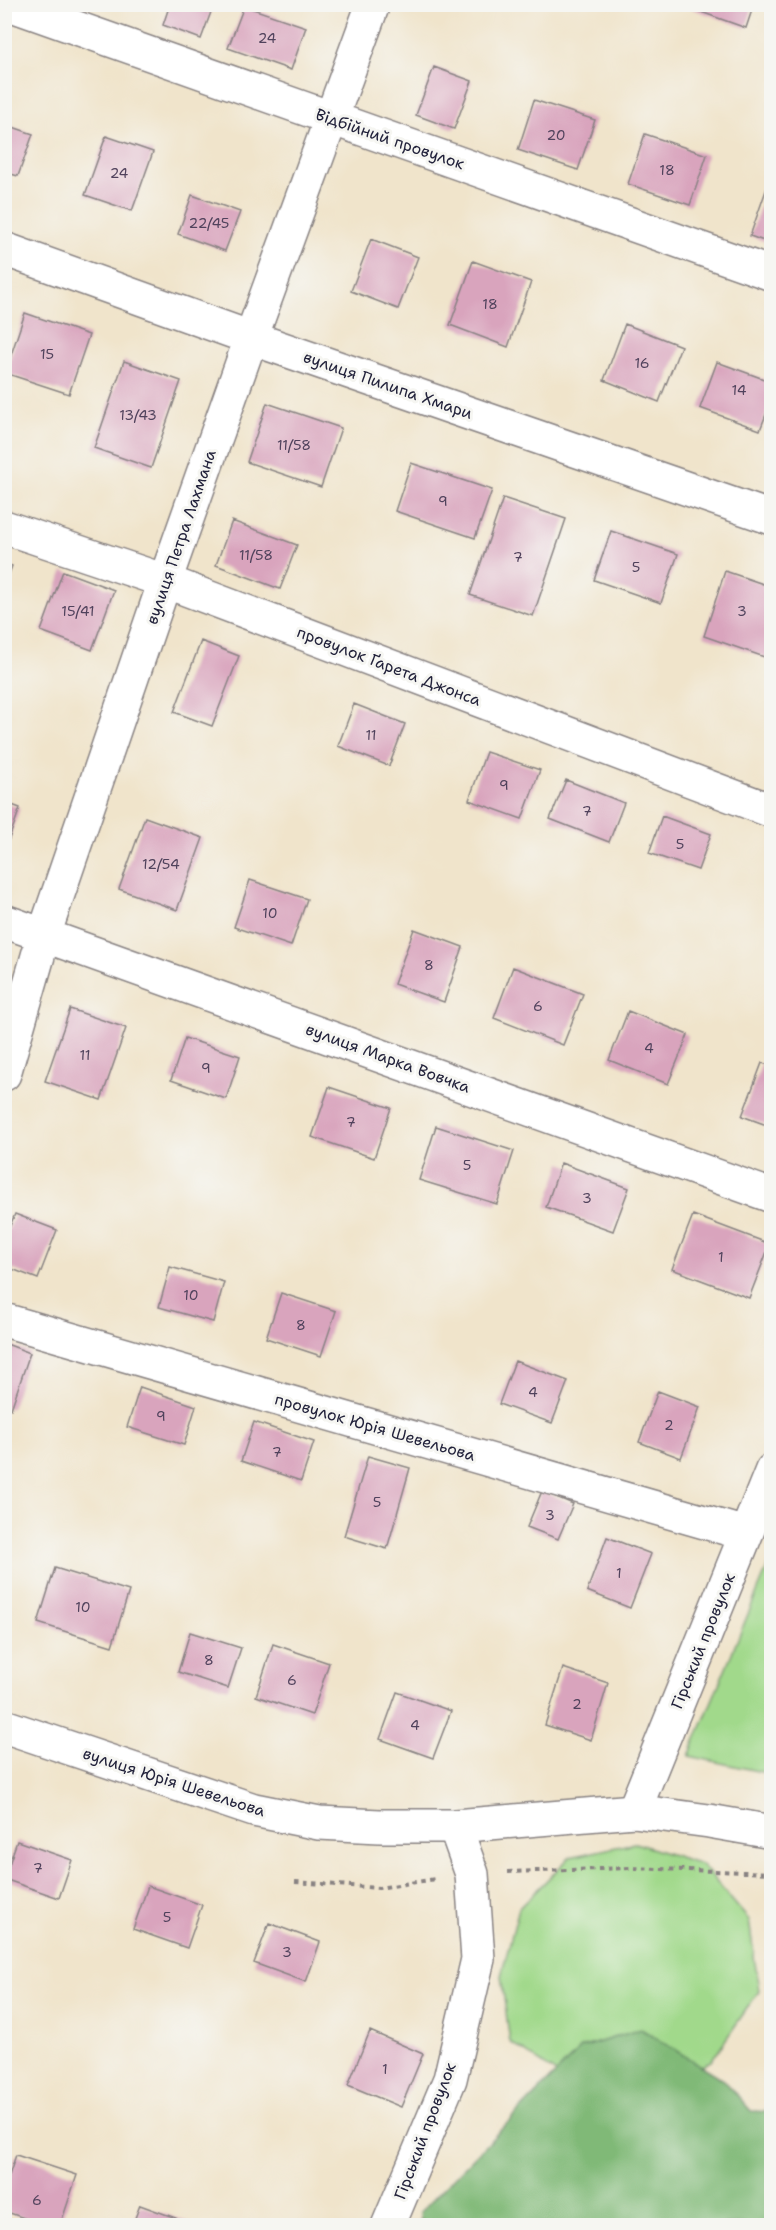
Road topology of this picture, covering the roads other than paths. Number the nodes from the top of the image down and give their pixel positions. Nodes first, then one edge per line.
1 (9, 4) edge
2 (373, 4) edge
3 (331, 118) junction
4 (4, 249) edge
5 (771, 274) edge
6 (251, 338) junction
7 (771, 518) edge
8 (4, 527) edge
9 (165, 581) junction
10 (771, 811) edge
11 (4, 921) edge
12 (44, 935) junction
13 (4, 1074) edge
14 (771, 1196) edge
15 (4, 1320) edge
16 (771, 1470) edge
17 (746, 1534) junction
18 (4, 1726) edge
19 (634, 1811) junction
20 (455, 1826) junction
21 (771, 1832) edge
22 (388, 2226) edge

1 - 3 street, Відбійний провулок
2 - 3 street, вулиця Петра Лахмана
3 - 5 street, Відбійний провулок
3 - 6 street, вулиця Петра Лахмана
4 - 6 street, вулиця Пилипа Хмари
6 - 7 street, вулиця Пилипа Хмари
6 - 9 street, вулиця Петра Лахмана
8 - 9 street, провулок Ґарета Джонса
9 - 10 street, провулок Ґарета Джонса
9 - 12 street, вулиця Петра Лахмана
11 - 12 street, вулиця Марка Вовчка
12 - 13 street, вулиця Петра Лахмана
12 - 14 street, вулиця Марка Вовчка
15 - 17 street, провулок Юрія Шевельова
16 - 17 street, Гірський провулок
17 - 19 street, Гірський провулок
18 - 20 street, вулиця Юрія Шевельова
19 - 20 street, вулиця Юрія Шевельова
19 - 21 street, вулиця Юрія Шевельова
20 - 22 street, Гірський провулок

